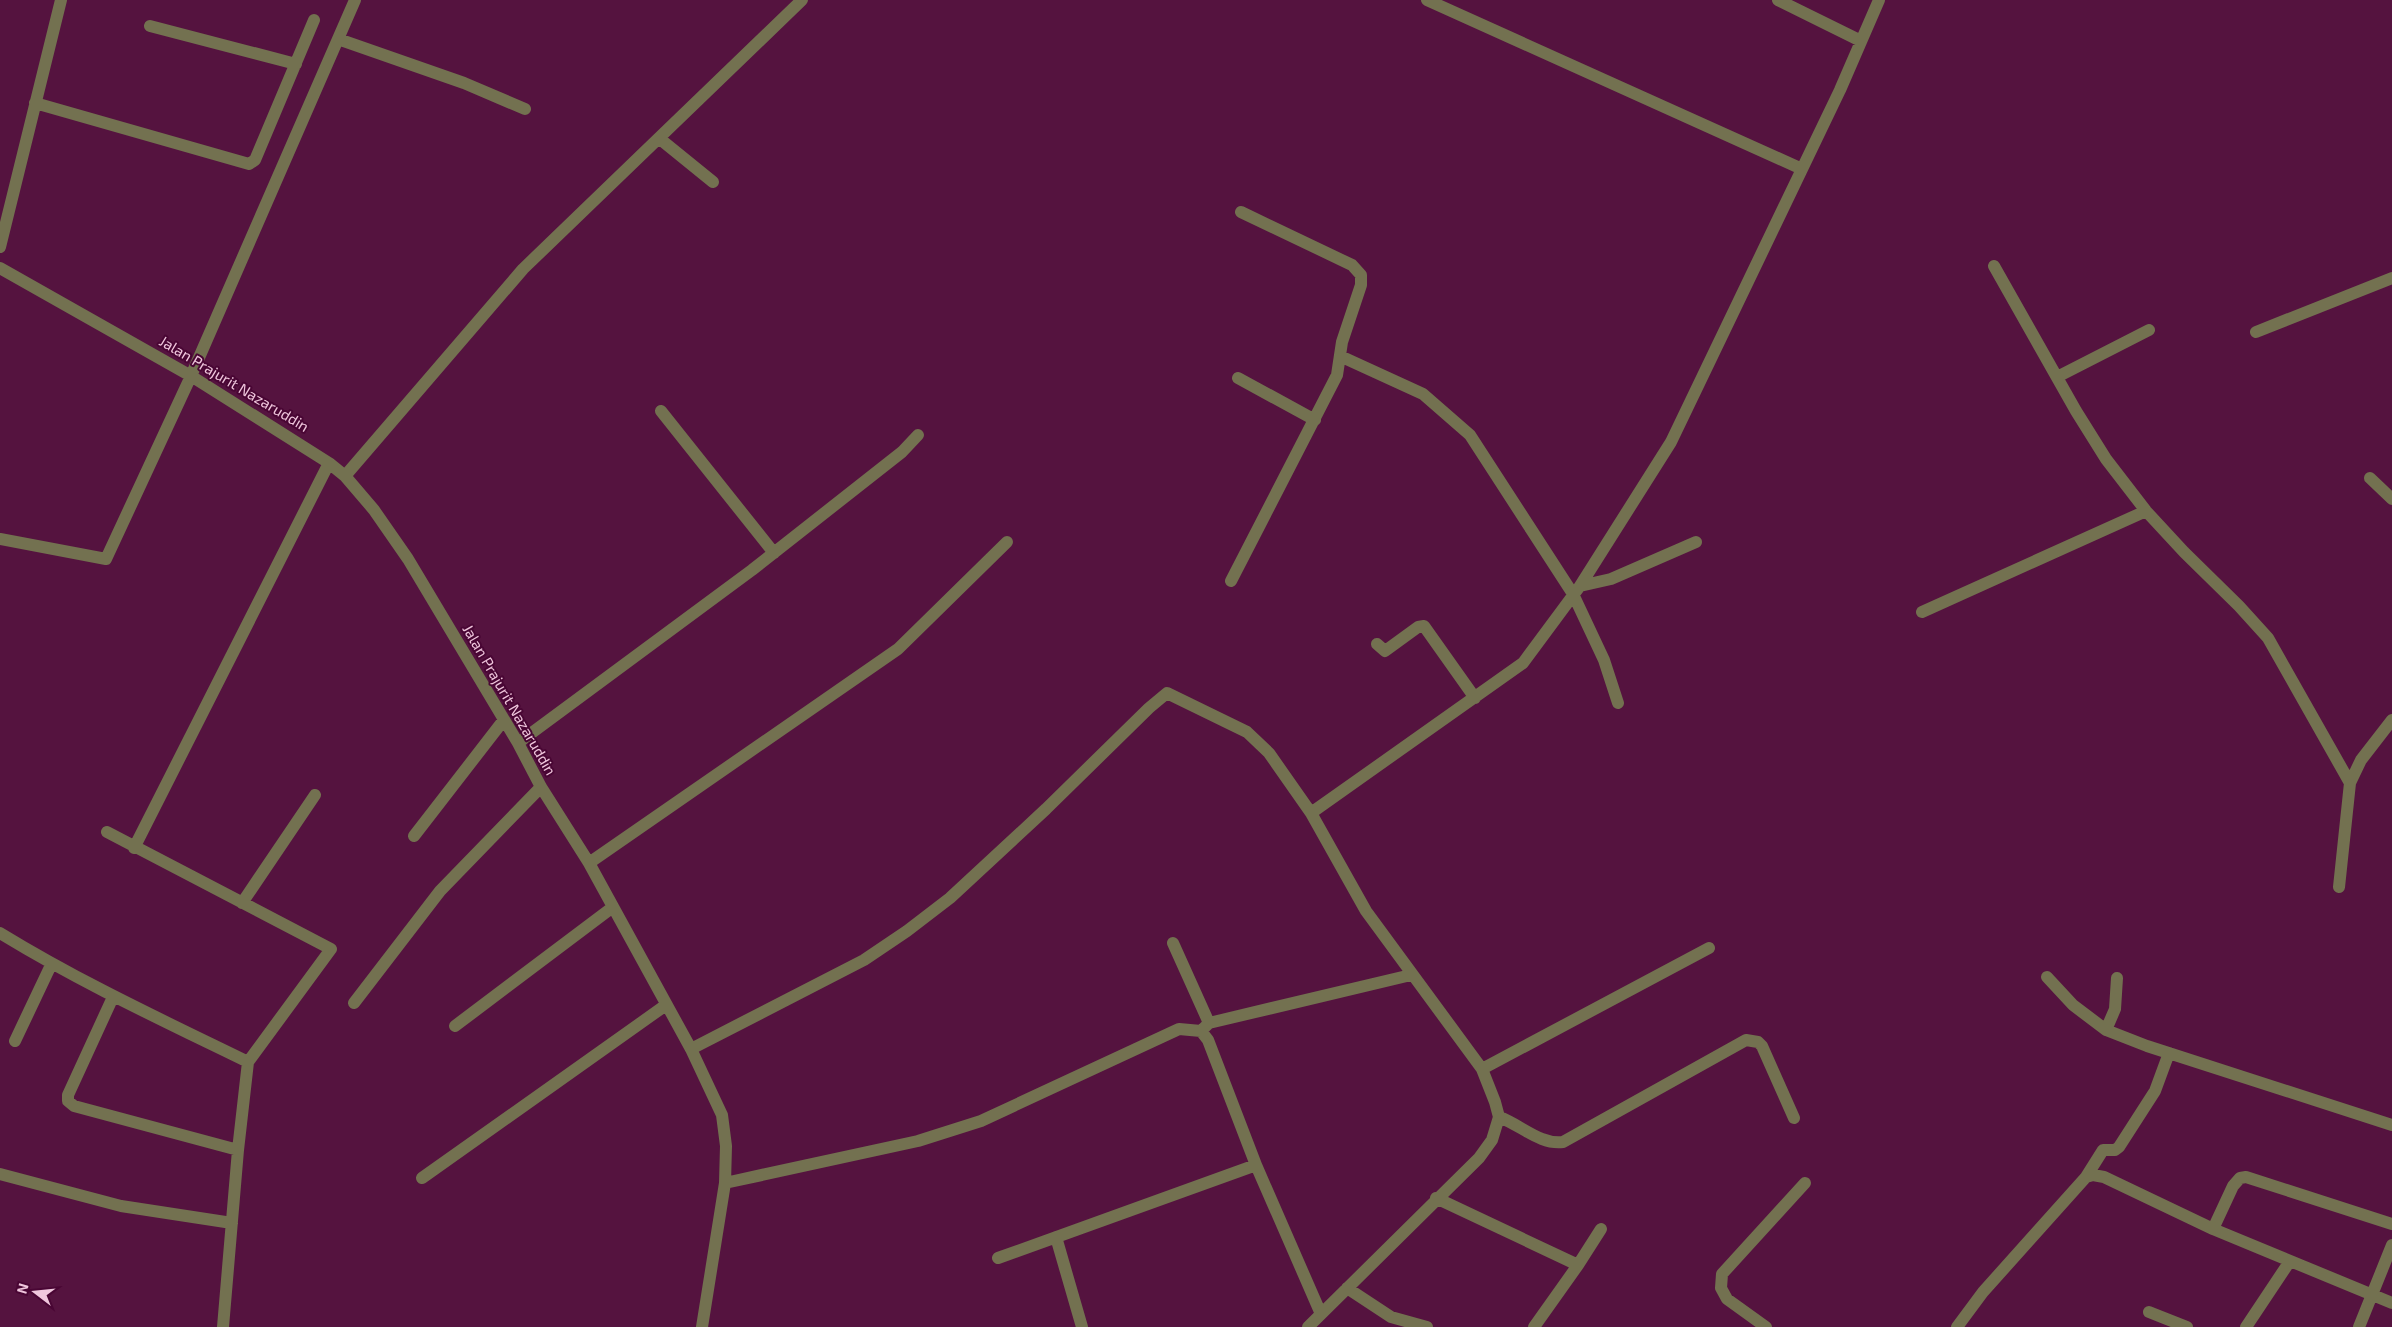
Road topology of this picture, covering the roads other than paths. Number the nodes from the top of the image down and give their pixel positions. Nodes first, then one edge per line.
1 (61, 0) edge
2 (356, 0) edge
3 (802, 0) edge
4 (1427, 0) edge
5 (1778, 0) edge
6 (1879, 0) edge
7 (314, 20) dead end
8 (150, 26) dead end
9 (338, 39) junction
10 (1861, 41) junction
11 (296, 64) junction
12 (35, 103) junction
13 (524, 110) dead end
14 (660, 139) junction
15 (1802, 169) junction
16 (714, 182) dead end
17 (1241, 212) dead end
18 (0, 247) edge
19 (1994, 266) dead end
20 (0, 268) edge
21 (2392, 278) edge
22 (2149, 330) dead end
23 (2256, 332) dead end
24 (1340, 356) junction
25 (191, 376) junction
26 (2056, 376) junction
27 (1238, 378) dead end
28 (661, 410) dead end
29 (1315, 420) junction
30 (918, 435) dead end
31 (329, 463) junction
32 (345, 476) junction
33 (2370, 478) dead end
34 (2392, 499) edge
35 (2146, 510) junction
36 (0, 539) edge
37 (1007, 542) dead end
38 (1696, 542) dead end
39 (774, 553) junction
40 (1231, 581) dead end
41 (1576, 590) junction
42 (1922, 612) dead end
43 (1377, 644) dead end
44 (1476, 698) junction
45 (1618, 703) dead end
46 (2392, 720) edge
47 (503, 721) junction
48 (518, 743) junction
49 (2350, 782) junction
50 (541, 787) junction
51 (315, 795) dead end
52 (1311, 812) junction
53 (107, 832) dead end
54 (414, 836) dead end
55 (134, 848) junction
56 (589, 863) junction
57 (2338, 888) dead end
58 (242, 903) junction
59 (613, 907) junction
60 (0, 933) edge
61 (1173, 943) dead end
62 (1710, 948) dead end
63 (51, 965) junction
64 (1411, 975) junction
65 (2047, 977) dead end
66 (2117, 978) dead end
67 (114, 997) junction
68 (354, 1003) dead end
69 (666, 1005) junction
70 (455, 1026) dead end
71 (1205, 1027) junction
72 (2106, 1030) junction
73 (15, 1041) dead end
74 (692, 1049) junction
75 (2169, 1053) junction
76 (248, 1062) junction
77 (1482, 1069) junction
78 (1498, 1117) junction
79 (1794, 1118) dead end
80 (2392, 1125) edge
81 (238, 1150) junction
82 (1256, 1165) junction
83 (0, 1174) edge
84 (2086, 1177) junction
85 (422, 1178) dead end
86 (725, 1183) junction
87 (1805, 1183) dead end
88 (1436, 1198) junction
89 (232, 1223) junction
90 (2392, 1224) edge
91 (1600, 1229) dead end
92 (2213, 1229) junction
93 (1056, 1237) junction
94 (2392, 1245) edge
95 (998, 1258) dead end
96 (2290, 1261) junction
97 (1578, 1265) junction
98 (1347, 1288) junction
99 (2372, 1296) junction
100 (2392, 1303) edge
101 (2149, 1312) dead end
102 (1321, 1314) junction
103 (223, 1327) edge
104 (702, 1327) edge
105 (1082, 1327) edge
106 (1308, 1327) edge
107 (1427, 1327) edge
108 (1534, 1327) edge
109 (1766, 1327) edge
110 (1957, 1327) edge
111 (2187, 1327) edge
112 (2246, 1327) edge
113 (2359, 1327) edge

1 - 12 street
2 - 9 street
3 - 14 street
4 - 15 street
5 - 10 street
6 - 10 street
7 - 11 street
8 - 11 street
9 - 13 street
9 - 25 street
10 - 15 street
11 - 12 street
12 - 18 street
14 - 16 street
14 - 32 street
15 - 41 street
17 - 24 street
19 - 26 street
20 - 25 street, Jalan Prajurit Nazaruddin
21 - 23 street
22 - 26 street
24 - 29 street
24 - 41 street
25 - 31 street, Jalan Prajurit Nazaruddin
25 - 36 street
26 - 35 street
27 - 29 street
28 - 39 street
29 - 40 street
30 - 39 street
31 - 32 street, Jalan Prajurit Nazaruddin
31 - 55 street
32 - 47 street, Jalan Prajurit Nazaruddin
33 - 34 street
35 - 42 street
35 - 49 street
37 - 56 street
38 - 41 street
39 - 48 street
41 - 44 street
41 - 45 street
43 - 44 street
44 - 52 street
46 - 49 street
47 - 48 street, Jalan Prajurit Nazaruddin
47 - 54 street
48 - 50 street, Jalan Prajurit Nazaruddin
49 - 57 street
50 - 56 street, Jalan Prajurit Nazaruddin
50 - 68 street
51 - 58 street
52 - 64 street
52 - 74 street
53 - 55 street
55 - 58 street
56 - 59 street, Jalan Prajurit Nazaruddin
58 - 76 street
59 - 69 street, Jalan Prajurit Nazaruddin
59 - 70 street
60 - 63 street
61 - 71 street
62 - 77 street
63 - 67 street
63 - 73 street
64 - 71 street
64 - 77 street
65 - 72 street
66 - 72 street
67 - 76 street
67 - 81 street
69 - 74 street, Jalan Prajurit Nazaruddin
69 - 85 street
71 - 82 street
71 - 86 street
72 - 75 street
74 - 86 street, Jalan Prajurit Nazaruddin
75 - 80 street
75 - 84 street
76 - 81 street
77 - 78 street
78 - 79 street
78 - 88 street
81 - 89 street
82 - 93 street
82 - 102 street
83 - 89 street
84 - 92 street
84 - 110 street
86 - 104 street, Jalan Prajurit Nazaruddin
87 - 109 street
88 - 97 street
88 - 98 street
89 - 103 street
90 - 92 street
91 - 97 street
92 - 96 street
93 - 95 street
93 - 105 street
94 - 99 street
96 - 99 street
96 - 112 street
97 - 108 street
98 - 102 street
98 - 107 street
99 - 100 street
99 - 113 street
101 - 111 street
102 - 106 street

